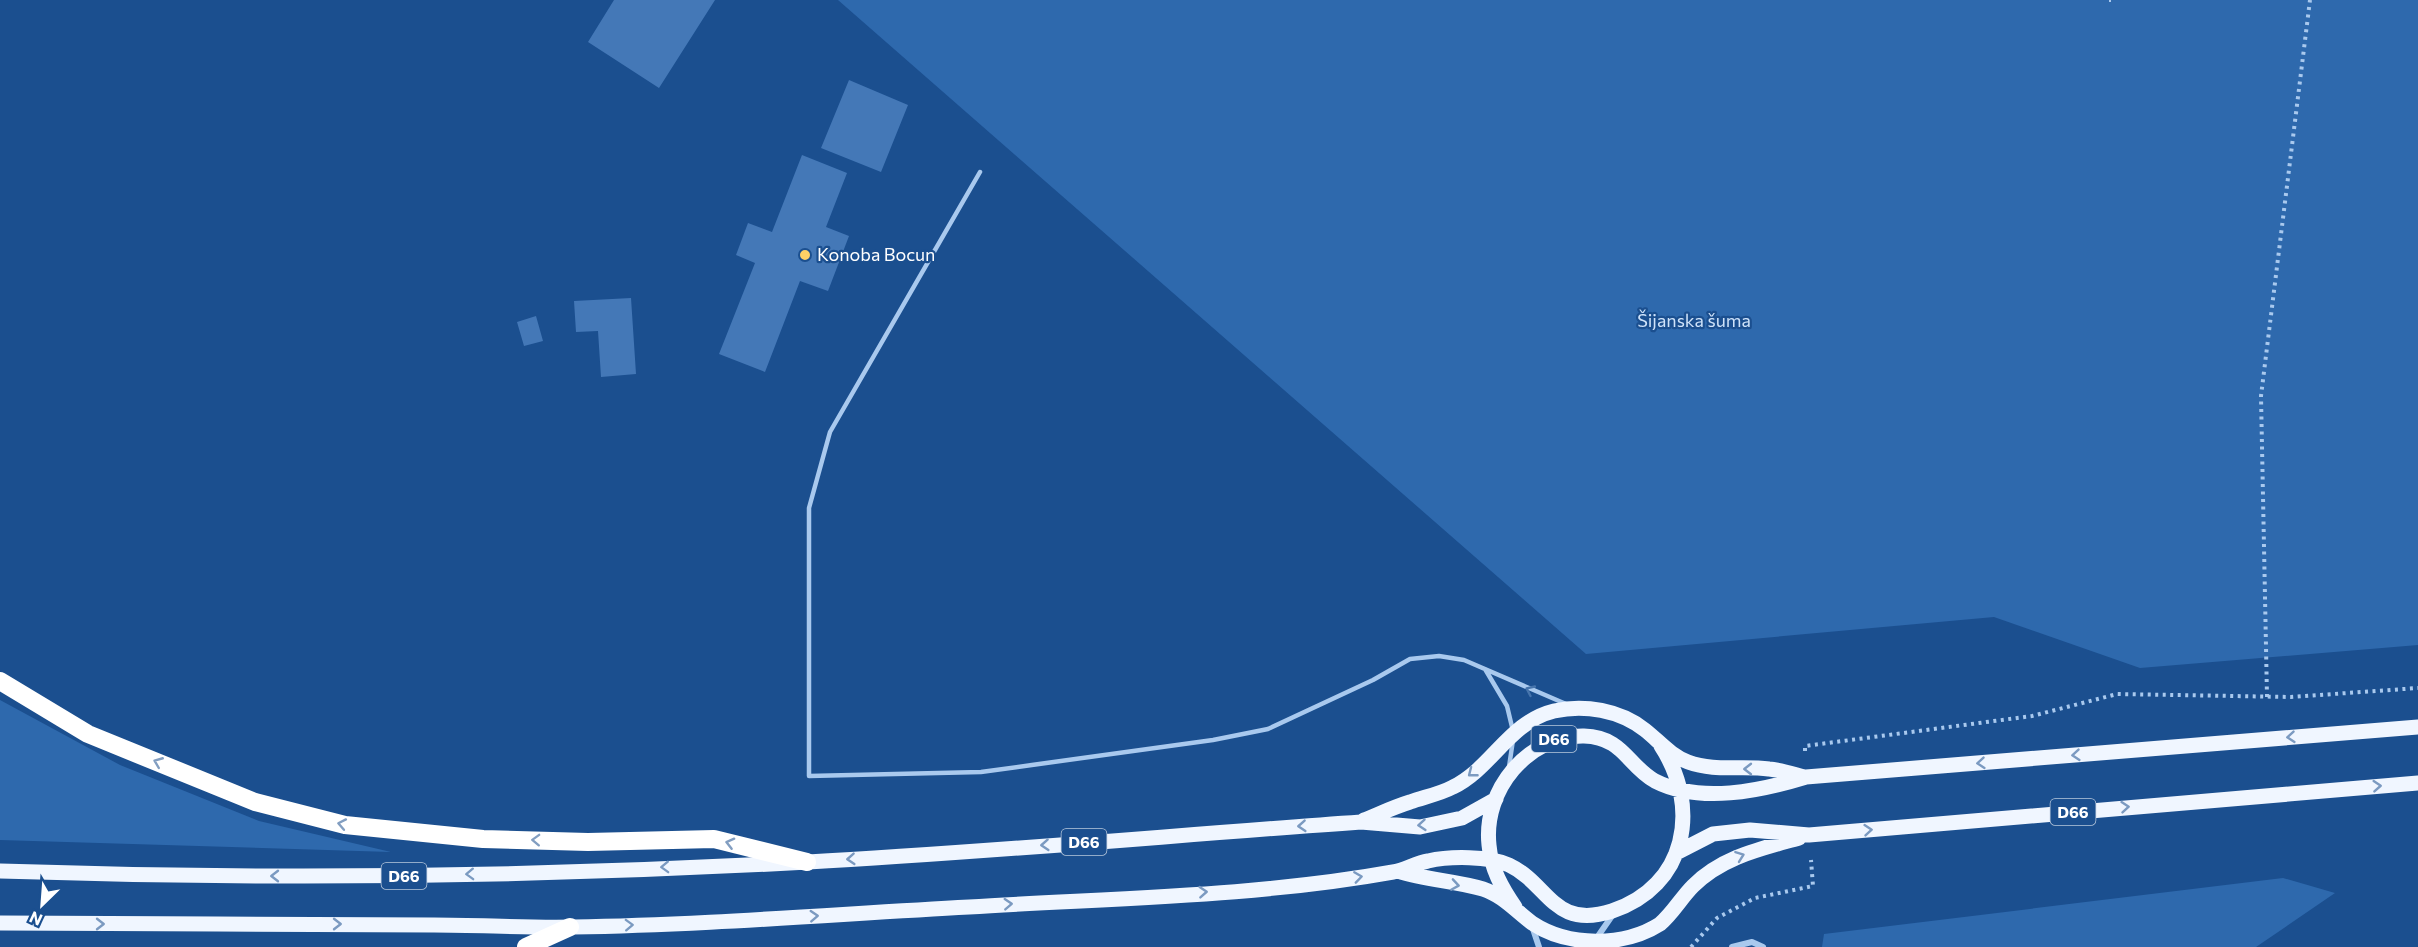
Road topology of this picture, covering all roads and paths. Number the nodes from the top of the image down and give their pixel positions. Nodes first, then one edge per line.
1 (2310, 0) edge
2 (980, 172) dead end
3 (1485, 669) junction
4 (0, 681) edge
5 (2418, 688) edge
6 (2268, 697) junction
7 (1576, 708) junction
8 (2418, 728) edge
9 (1514, 732) junction
10 (1661, 746) junction
11 (1804, 746) dead end
12 (1806, 777) junction
13 (1506, 778) junction
14 (2418, 783) edge
15 (1682, 789) junction
16 (1496, 799) junction
17 (1361, 822) junction
18 (1809, 835) junction
19 (1676, 853) junction
20 (1492, 858) junction
21 (807, 862) junction
22 (0, 871) edge
23 (1398, 871) junction
24 (1813, 886) dead end
25 (1515, 907) junction
26 (1616, 909) junction
27 (1531, 922) junction
28 (0, 923) edge
29 (570, 927) junction
30 (1591, 946) edge
31 (526, 947) edge
32 (1539, 947) edge
33 (1691, 947) edge
34 (1732, 947) edge
35 (1763, 947) edge

1 - 6 path
2 - 3 lane
7 -> 3 lane
3 - 9 lane
21 -> 4 highway
5 - 6 path
6 - 11 path
7 - 9 main road, D66
7 - 10 main road, D66
8 -> 12 main road, D66
9 - 13 lane
9 -> 17 main road, D66
12 -> 10 main road, D66
10 - 15 main road, D66
12 - 15 main road, D66
13 - 15 main road, D66
13 - 16 main road, D66
18 -> 14 main road, D66
15 - 19 main road, D66
16 -> 17 main road, D66
16 - 20 main road, D66
17 -> 21 main road, D66
18 - 19 main road, D66
30 -> 18 main road, D66
19 - 26 main road, D66
20 - 23 main road, D66
20 - 25 main road, D66
20 - 26 main road, D66
21 -> 22 main road, D66
23 -> 25 main road, D66
29 -> 23 main road, D66
24 - 33 path
25 - 27 main road, D66
26 - 30 street
27 - 30 main road, D66
27 - 32 street
28 -> 29 main road, D66
29 - 31 highway
34 - 35 street

